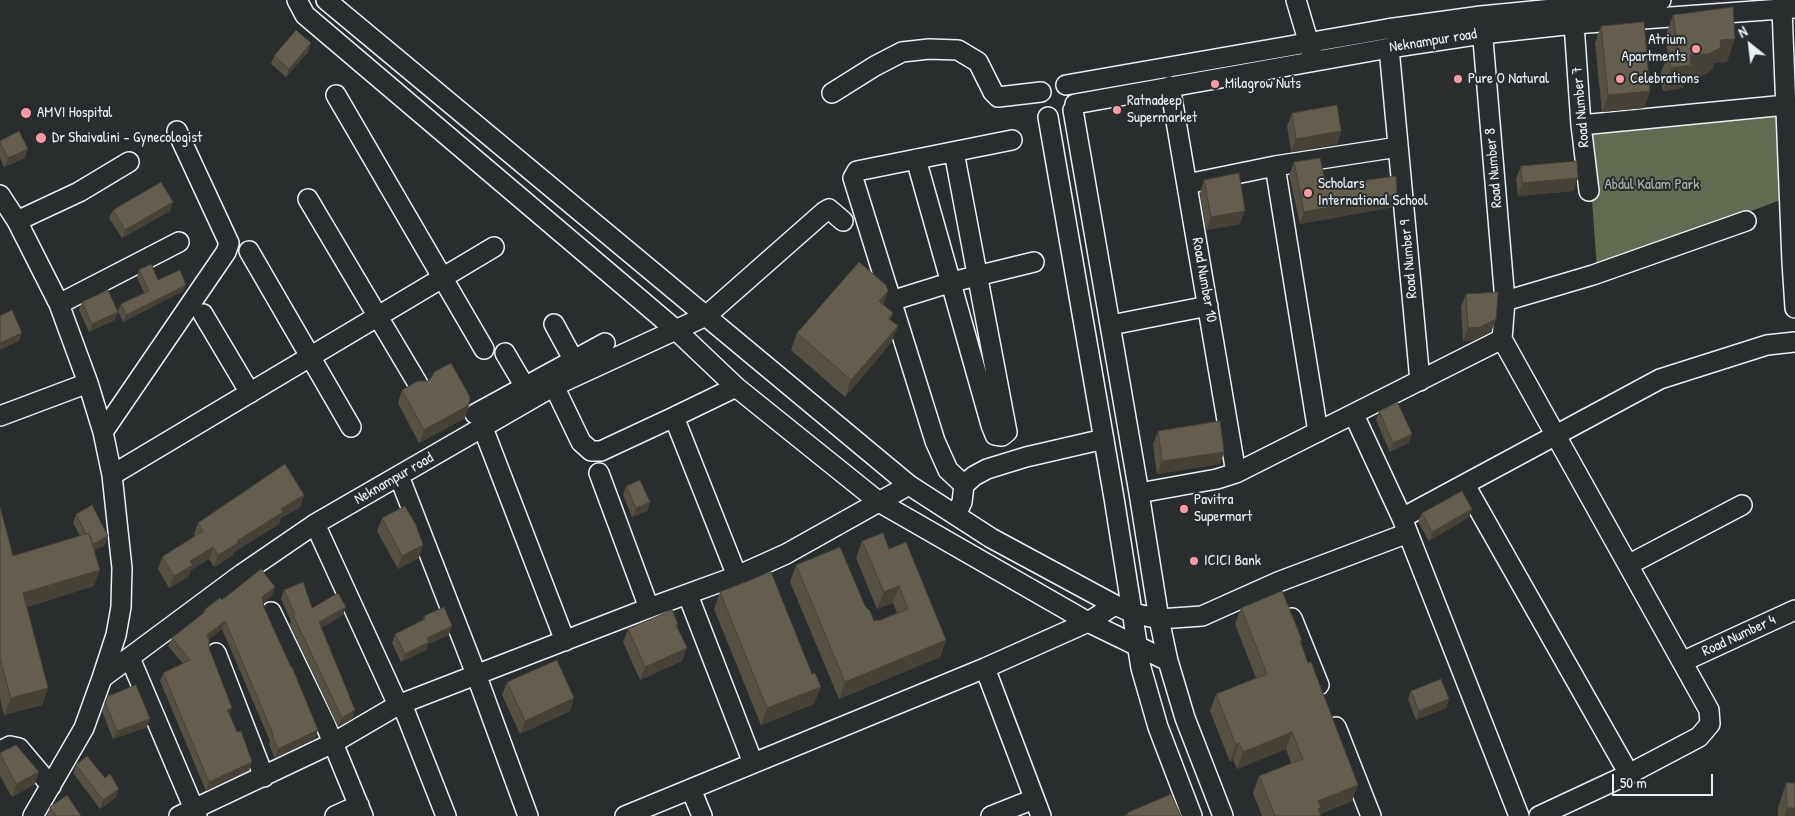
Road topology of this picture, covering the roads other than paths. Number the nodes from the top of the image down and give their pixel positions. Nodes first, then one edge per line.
1 (297, 0) edge
2 (326, 0) edge
3 (1296, 0) edge
4 (1655, 0) edge
5 (1788, 9) edge
6 (1574, 24) junction
7 (1482, 25) junction
8 (1308, 42) junction
9 (1389, 48) junction
10 (1314, 62) junction
11 (1066, 85) junction
12 (1170, 86) junction
13 (1041, 92) junction
14 (832, 94) dead end
15 (336, 96) dead end
16 (1786, 105) junction
17 (1074, 107) junction
18 (1048, 117) junction
19 (1581, 126) junction
20 (177, 131) dead end
21 (1012, 140) dead end
22 (1398, 147) junction
23 (954, 152) junction
24 (916, 159) junction
25 (129, 162) dead end
26 (1275, 166) junction
27 (1187, 184) junction
28 (1588, 191) dead end
29 (308, 199) dead end
30 (6, 208) edge
31 (843, 221) dead end
32 (1746, 221) dead end
33 (179, 242) dead end
34 (494, 247) dead end
35 (249, 251) dead end
36 (1034, 262) dead end
37 (1793, 262) edge
38 (977, 276) junction
39 (442, 278) junction
40 (952, 282) junction
41 (1505, 301) junction
42 (891, 302) junction
43 (59, 304) junction
44 (1208, 306) junction
45 (1795, 308) edge
46 (203, 314) dead end
47 (378, 316) junction
48 (706, 316) junction
49 (554, 324) dead end
50 (1111, 325) junction
51 (676, 330) junction
52 (1502, 339) junction
53 (1795, 342) edge
54 (605, 343) dead end
55 (484, 349) dead end
56 (505, 353) dead end
57 (310, 356) junction
58 (577, 367) junction
59 (1420, 381) junction
60 (88, 382) junction
61 (418, 384) edge
62 (554, 386) junction
63 (736, 386) junction
64 (250, 392) junction
65 (528, 393) junction
66 (1354, 415) junction
67 (0, 416) edge
68 (674, 417) junction
69 (479, 421) junction
70 (351, 427) dead end
71 (103, 432) junction
72 (1318, 432) junction
73 (1556, 436) junction
74 (1104, 439) junction
75 (599, 473) dead end
76 (1236, 474) junction
77 (112, 475) junction
78 (399, 476) junction
79 (909, 485) junction
80 (964, 485) junction
81 (1465, 485) junction
82 (1139, 493) junction
83 (879, 502) junction
84 (1742, 505) dead end
85 (956, 515) junction
86 (315, 524) junction
87 (1405, 526) junction
88 (1628, 565) junction
89 (737, 576) junction
90 (1278, 582) junction
91 (688, 595) junction
92 (1115, 605) junction
93 (649, 608) junction
94 (1795, 610) edge
95 (270, 612) dead end
96 (1133, 613) junction
97 (1159, 619) junction
98 (1088, 622) junction
99 (564, 641) junction
100 (1138, 647) junction
101 (216, 653) dead end
102 (130, 658) junction
103 (1168, 661) junction
104 (1682, 662) junction
105 (985, 668) junction
106 (476, 674) junction
107 (102, 678) junction
108 (400, 704) junction
109 (333, 743) junction
110 (0, 752) edge
111 (753, 763) junction
112 (1629, 774) junction
113 (264, 777) junction
114 (51, 786) junction
115 (691, 789) junction
116 (1037, 808) edge
117 (361, 811) edge
118 (190, 814) edge
119 (33, 816) edge
120 (335, 816) edge
121 (446, 816) edge
122 (528, 816) edge
123 (625, 816) edge
124 (702, 816) edge
125 (991, 816) edge
126 (1192, 816) edge
127 (1223, 816) edge
128 (1372, 816) edge
129 (1520, 816) edge
130 (1539, 816) edge

1 - 51 street
2 - 48 street
3 - 8 street
4 - 7 street, Neknampur road
5 - 6 street, Neknampur road
5 - 16 street
6 - 7 street, Neknampur road
6 - 19 street, Road Number 7
7 - 8 street, Neknampur road
7 - 9 street, Neknampur road
7 - 41 street, Road Number 8
8 - 10 street
8 - 11 street, Neknampur road
9 - 10 street, Neknampur road
9 - 22 street, Road Number 9
10 - 12 street, Neknampur road
11 - 13 street
11 - 17 street
12 - 17 street, Neknampur road
12 - 27 street, Road Number 10
13 - 14 street
13 - 18 street
15 - 39 street
16 - 19 street
16 - 37 street
17 - 18 street
17 - 50 street
18 - 74 street
19 - 28 street, Road Number 7
20 - 71 street
21 - 23 street
22 - 26 street
22 - 59 street, Road Number 9
23 - 24 street
23 - 38 street
24 - 40 street
24 - 42 street
25 - 30 street
26 - 27 street
26 - 72 street
27 - 44 street, Road Number 10
29 - 47 street
30 - 43 street
31 - 48 street, Neknampur road
32 - 41 street
33 - 43 street
34 - 39 street
35 - 57 street
36 - 38 street
37 - 45 street
38 - 40 street
38 - 40 street
39 - 47 street
39 - 55 street
40 - 42 street
41 - 52 street, Road Number 8
42 - 80 street
43 - 60 street
44 - 50 street
44 - 76 street, Road Number 10
46 - 64 street
47 - 57 street
47 - 61 street
48 - 51 street, Neknampur road
48 - 79 street
49 - 58 street
50 - 82 street
51 - 58 street, Neknampur road
51 - 63 street
52 - 59 street
52 - 73 street
53 - 73 street
54 - 58 street
56 - 65 street
57 - 64 street
57 - 70 street
58 - 62 street, Neknampur road
58 - 65 street
59 - 66 street
60 - 67 street
60 - 71 street
62 - 65 street, Neknampur road
62 - 68 street
63 - 68 street
63 - 83 street
64 - 77 street
65 - 69 street, Neknampur road
66 - 72 street
66 - 87 street
68 - 89 street
69 - 78 street, Neknampur road
69 - 99 street
71 - 77 street
72 - 76 street
73 - 81 street
73 - 88 street
74 - 80 street
74 - 96 street
75 - 93 street
76 - 82 street
77 - 107 street
78 - 86 street, Neknampur road
78 - 106 street
79 - 83 street
79 - 85 street
80 - 85 street
81 - 87 street
81 - 112 street
82 - 97 street
83 - 89 street
83 - 98 street
84 - 88 street
85 - 92 street
86 - 102 street, Neknampur road
86 - 108 street
87 - 90 street
87 - 129 street
88 - 104 street
89 - 91 street
90 - 97 street
90 - 128 street
91 - 93 street
91 - 111 street
92 - 96 street
92 - 98 street
93 - 99 street
94 - 104 street, Road Number 4
95 - 109 street
96 - 97 street
96 - 100 street
97 - 103 street
98 - 100 street
98 - 105 street
99 - 106 street
100 - 103 street
100 - 126 street
101 - 113 street
102 - 107 street, Neknampur road
102 - 118 street
103 - 127 street
104 - 112 street
105 - 111 street
105 - 116 street
106 - 108 street
106 - 122 street
107 - 114 street
108 - 109 street
108 - 121 street
109 - 113 street
109 - 117 street
110 - 114 street
111 - 115 street
112 - 130 street
113 - 118 street
114 - 119 street
115 - 123 street
115 - 124 street
116 - 125 street
117 - 120 street

